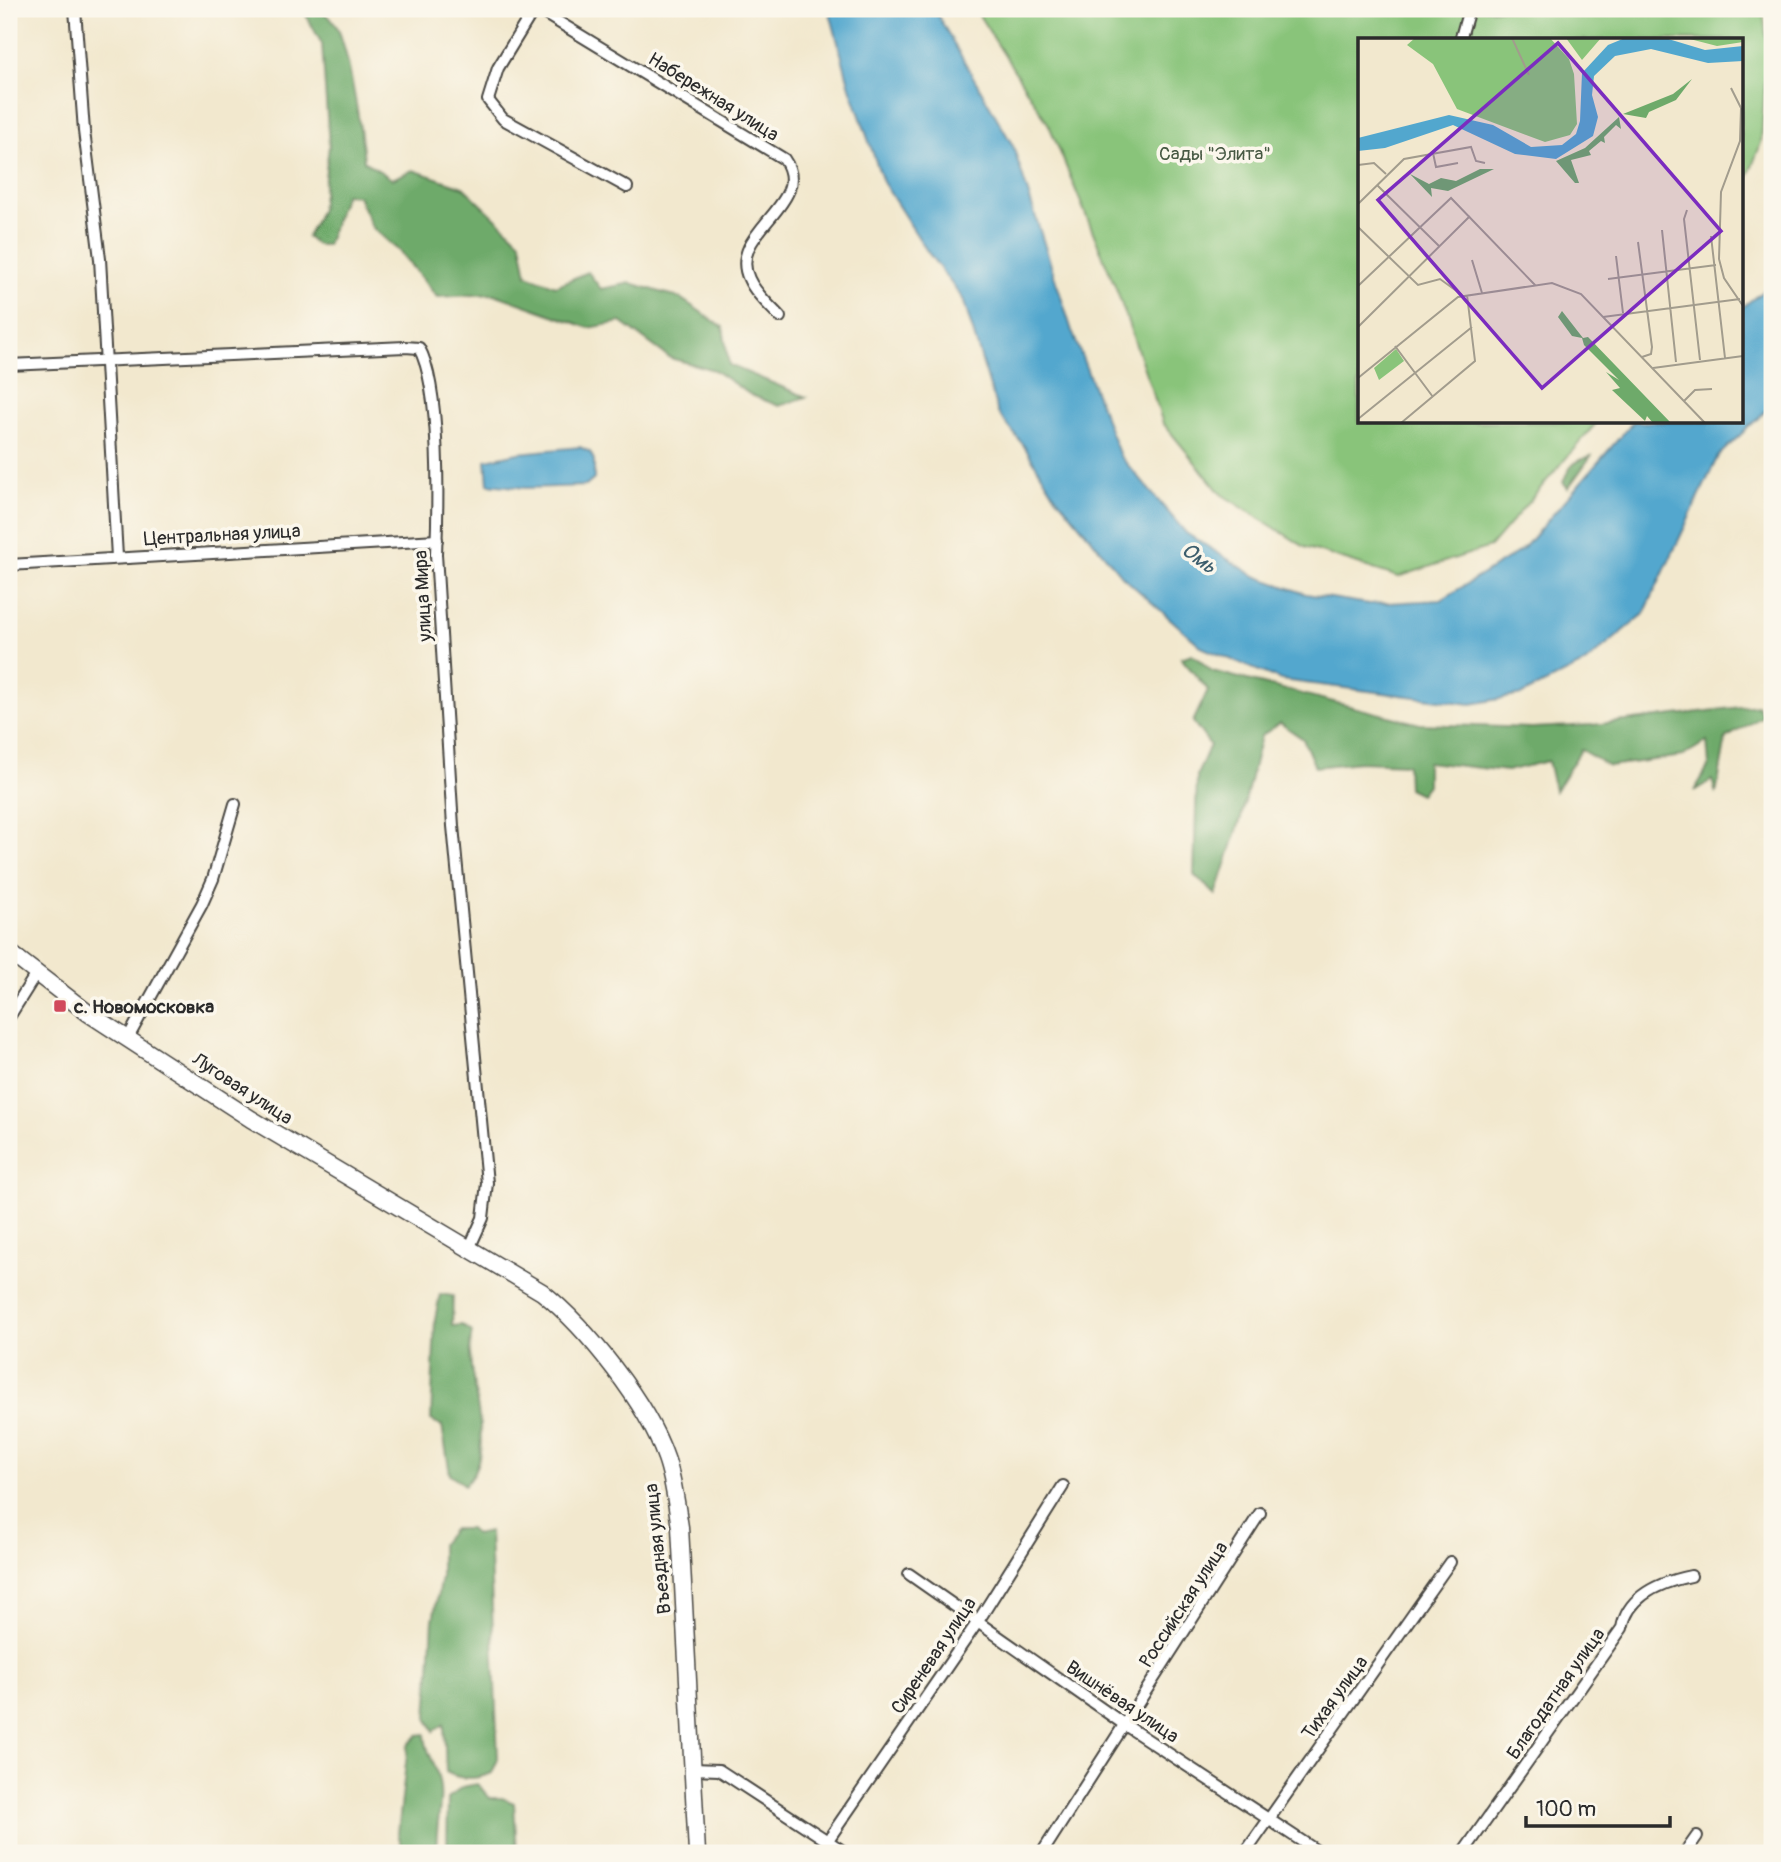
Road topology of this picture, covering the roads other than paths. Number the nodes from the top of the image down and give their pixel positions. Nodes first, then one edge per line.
1 (75, 9) edge
2 (536, 9) edge
3 (1469, 9) edge
4 (1461, 37) dead end
5 (627, 187) dead end
6 (780, 317) dead end
7 (107, 359) junction
8 (9, 365) edge
9 (437, 540) junction
10 (117, 557) junction
11 (9, 565) edge
12 (235, 804) dead end
13 (9, 952) edge
14 (36, 974) junction
15 (9, 1017) edge
16 (128, 1038) junction
17 (465, 1249) junction
18 (1063, 1486) dead end
19 (1260, 1513) dead end
20 (1450, 1562) dead end
21 (909, 1574) dead end
22 (1691, 1576) dead end
23 (977, 1623) junction
24 (1125, 1725) junction
25 (693, 1769) junction
26 (1269, 1817) junction
27 (1697, 1836) dead end
28 (828, 1840) junction
29 (697, 1853) edge
30 (846, 1853) edge
31 (1042, 1853) edge
32 (1245, 1853) edge
33 (1320, 1853) edge
34 (1463, 1853) edge
35 (1685, 1853) edge

1 - 7 street
2 - 5 street
2 - 6 street, Набережная улица
3 - 4 street
7 - 8 street, улица Мира
7 - 9 street, улица Мира
7 - 10 street
9 - 10 street, Центральная улица
9 - 17 street, улица Мира
10 - 11 street, Центральная улица
12 - 16 street
13 - 14 street, Луговая улица
14 - 15 street
14 - 16 street, Луговая улица
16 - 17 street, Луговая улица
17 - 25 street, Въездная улица
18 - 23 street, Сиреневая улица
19 - 24 street, Российская улица
20 - 26 street, Тихая улица
21 - 23 street, Вишнёвая улица
22 - 34 street, Благодатная улица
23 - 24 street, Вишнёвая улица
23 - 28 street, Сиреневая улица
24 - 26 street, Вишнёвая улица
24 - 31 street, Российская улица
25 - 28 street
25 - 29 street, Въездная улица
26 - 32 street, Тихая улица
26 - 33 street, Вишнёвая улица
27 - 35 street
28 - 30 street

